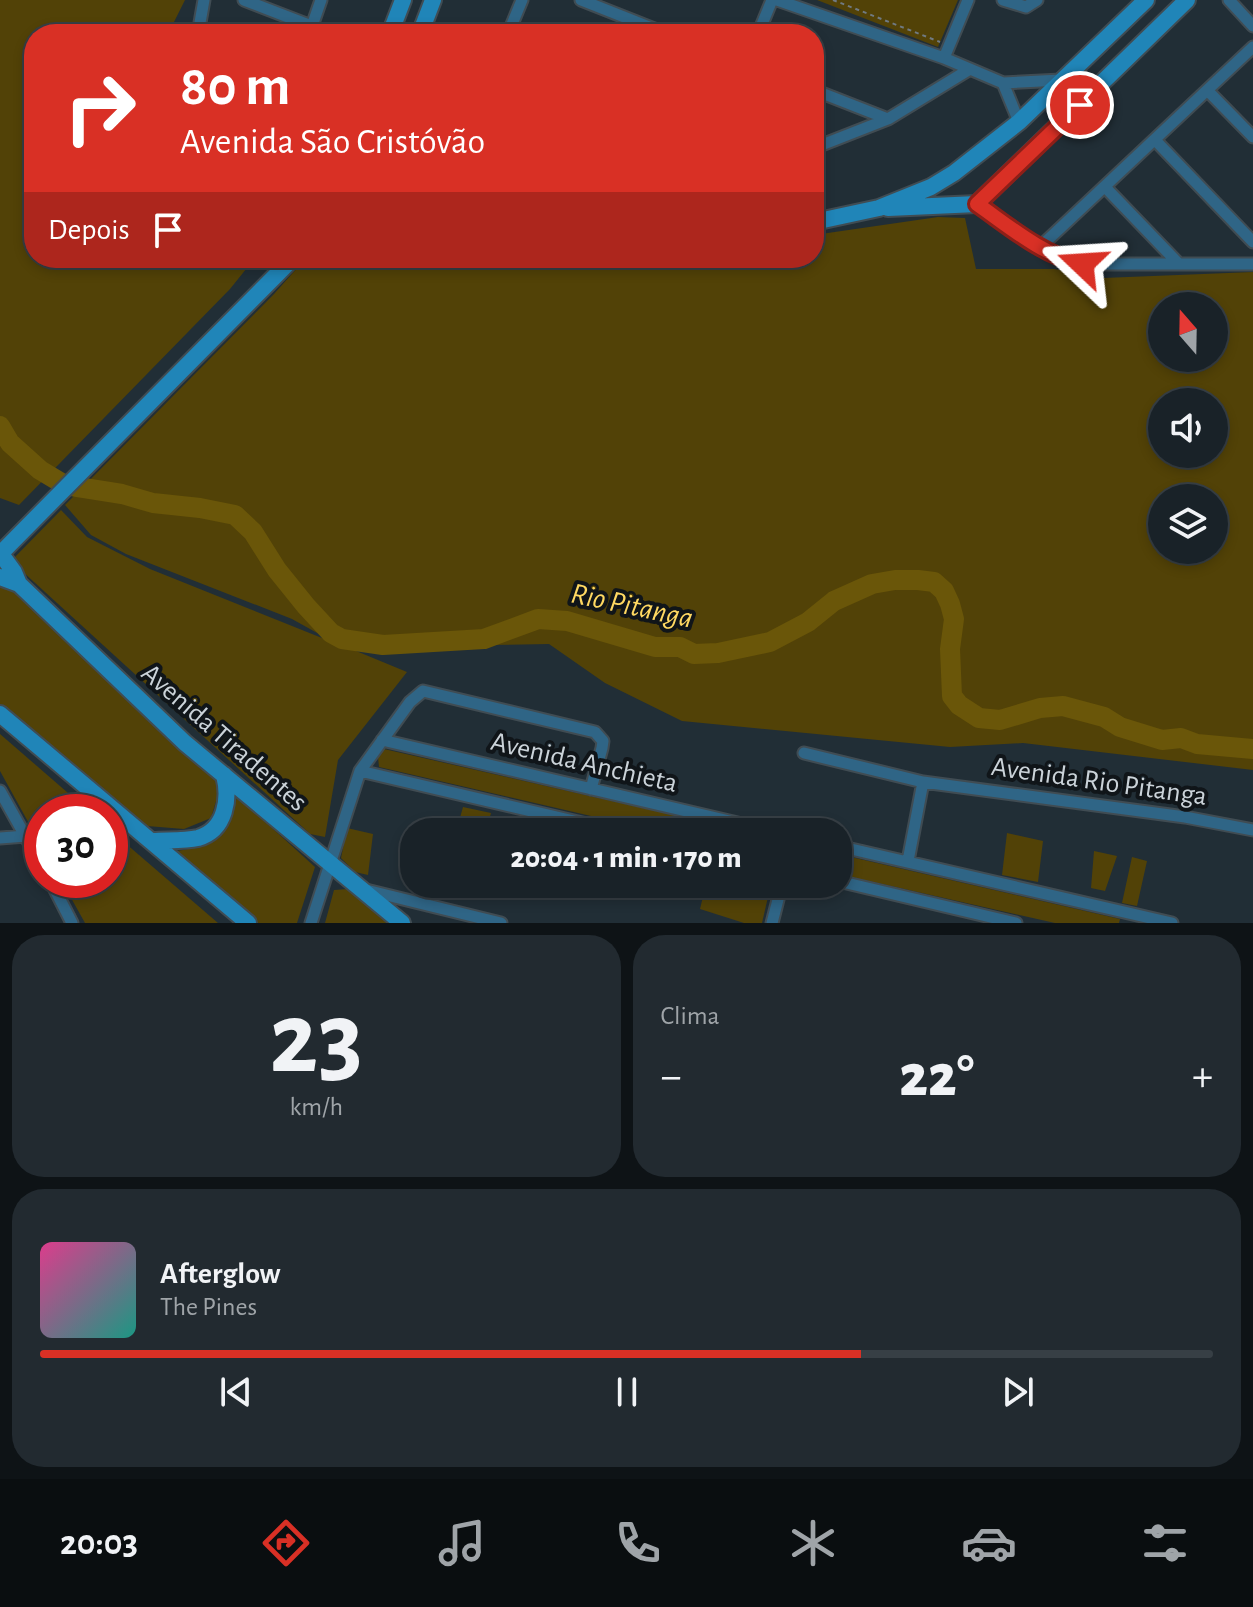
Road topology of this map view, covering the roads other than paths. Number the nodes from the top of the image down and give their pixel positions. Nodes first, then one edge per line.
1 (204, 0) edge
2 (244, 0) edge
3 (321, 0) edge
4 (403, 0) edge
5 (433, 0) edge
6 (522, 0) edge
7 (581, 0) edge
8 (775, 0) edge
9 (968, 0) edge
10 (1003, 0) edge
11 (1037, 0) edge
12 (1146, 0) edge
13 (1187, 0) edge
14 (1232, 1) edge
15 (200, 24) edge
16 (307, 24) edge
17 (313, 24) edge
18 (394, 24) edge
19 (424, 24) edge
20 (512, 24) edge
21 (642, 24) edge
22 (763, 24) edge
23 (1253, 26) edge
24 (1253, 47) edge
25 (944, 58) junction
26 (970, 69) junction
27 (1061, 80) junction
28 (1003, 83) junction
29 (1208, 91) junction
30 (824, 94) edge
31 (888, 119) junction
32 (1019, 122) junction
33 (1253, 137) edge
34 (1155, 140) junction
35 (824, 144) edge
36 (931, 187) junction
37 (1105, 187) junction
38 (977, 204) junction
39 (950, 207) junction
40 (879, 208) junction
41 (824, 220) edge
42 (1253, 242) edge
43 (1039, 248) junction
44 (1178, 263) junction
45 (1253, 264) edge
46 (283, 268) edge
47 (0, 554) edge
48 (0, 577) edge
49 (19, 584) junction
50 (0, 714) edge
51 (382, 740) junction
52 (804, 753) dead end
53 (360, 771) junction
54 (224, 775) junction
55 (923, 782) junction
56 (591, 789) junction
57 (0, 791) edge
58 (561, 818) edge
59 (711, 818) edge
60 (1253, 830) edge
61 (24, 833) edge
62 (24, 836) edge
63 (0, 838) edge
64 (153, 841) junction
65 (852, 849) edge
66 (908, 861) junction
67 (331, 864) junction
68 (852, 884) edge
69 (360, 889) junction
70 (59, 898) edge
71 (778, 898) edge
72 (1131, 918) edge
73 (72, 923) edge
74 (248, 923) edge
75 (311, 923) edge
76 (402, 923) edge
77 (501, 923) edge
78 (772, 923) edge
79 (1016, 923) edge
80 (1172, 923) edge

1 - 15 street
2 - 16 street
3 - 17 street
4 - 18 street
5 - 19 street
6 - 20 street
7 - 21 street
8 - 22 street
8 - 25 street
9 - 25 street
10 - 11 street
12 - 27 street
13 - 38 street
14 - 23 street
24 - 29 street
25 - 26 street
26 - 28 street
26 - 31 street
27 - 28 street
27 - 32 street
28 - 32 street
29 - 33 street
29 - 34 street
30 - 31 street
31 - 35 street
32 - 36 street
34 - 37 street
34 - 42 street
36 - 39 street
36 - 40 street
37 - 43 street
37 - 44 street
38 - 39 street
38 - 43 street
39 - 40 street
40 - 41 street
43 - 44 street
44 - 45 street
46 - 47 street
47 - 49 street, Avenida Tiradentes
48 - 49 street, Avenida Tiradentes
49 - 54 street, Avenida Tiradentes
50 - 64 street
51 - 53 street
51 - 56 street, Avenida Anchieta
51 - 56 street
52 - 55 street
53 - 58 street, Avenida Anchieta
53 - 67 street
54 - 64 street
54 - 67 street, Avenida Tiradentes
55 - 60 street, Avenida Rio Pitanga
55 - 66 street
56 - 59 street, Avenida Anchieta
57 - 61 street
62 - 63 street
64 - 74 street
65 - 66 street
66 - 72 street
67 - 69 street, Avenida Tiradentes
67 - 75 street
68 - 79 street
69 - 76 street, Avenida Tiradentes
69 - 77 street
70 - 73 street
71 - 78 street
72 - 80 street

